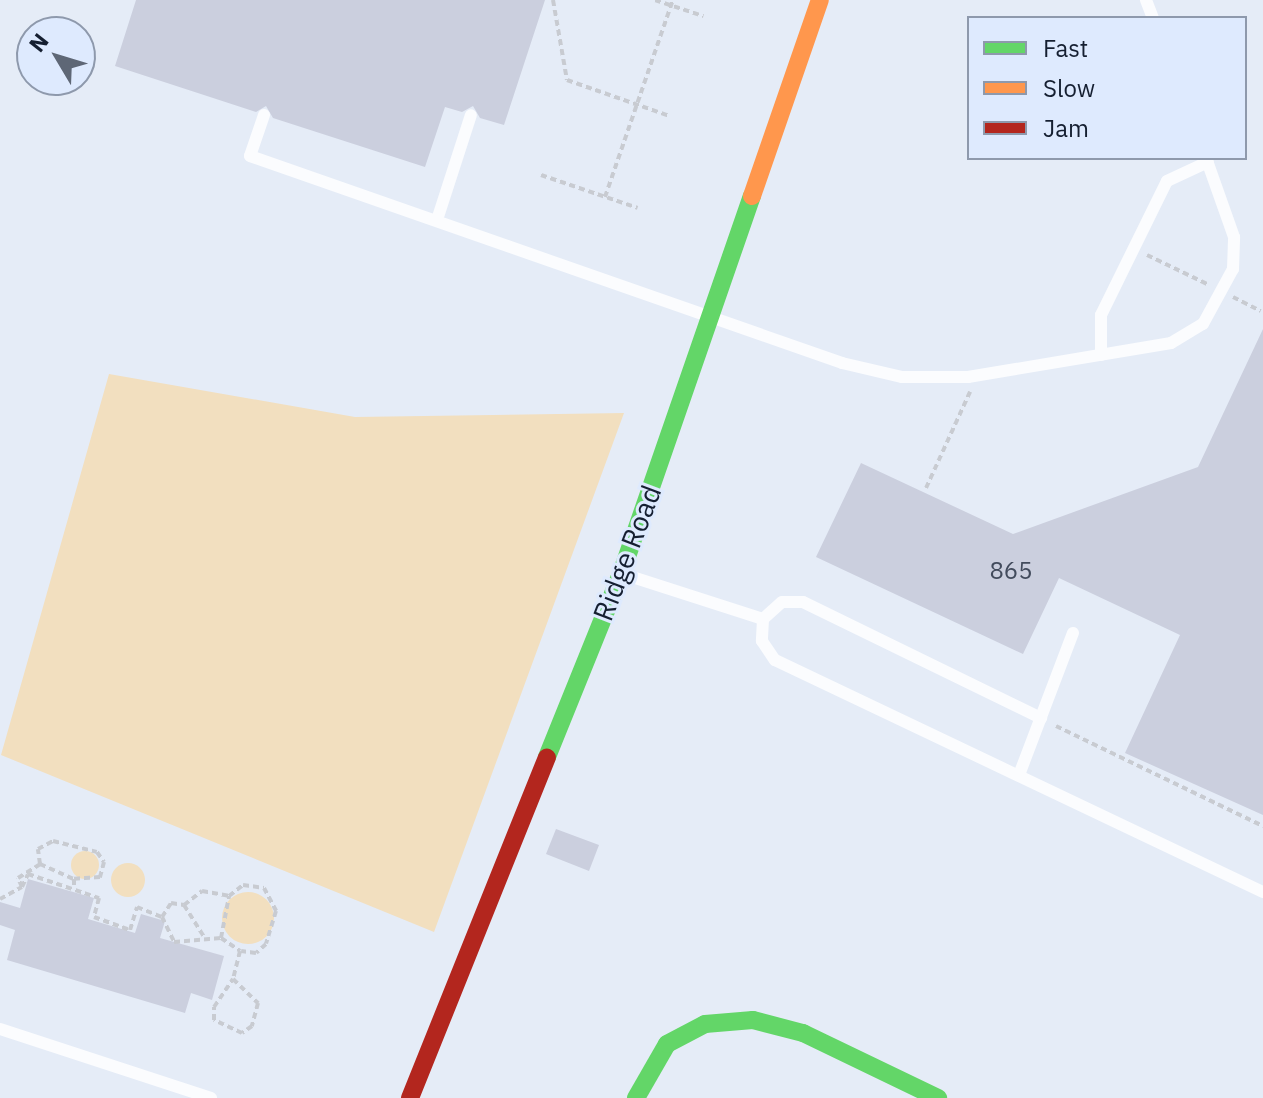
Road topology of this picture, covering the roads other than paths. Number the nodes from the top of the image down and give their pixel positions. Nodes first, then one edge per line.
1 (820, 0) edge
2 (264, 115) dead end
3 (471, 115) dead end
4 (1207, 160) edge
5 (437, 220) junction
6 (714, 317) junction
7 (1101, 355) junction
8 (621, 574) junction
9 (763, 619) junction
10 (1073, 633) dead end
11 (1041, 718) junction
12 (1019, 775) junction
13 (1263, 892) edge
14 (0, 1029) edge
15 (211, 1098) edge
16 (410, 1098) edge
17 (636, 1098) edge
18 (938, 1098) edge

1 - 6 street, Ridge Road
2 - 5 lane
3 - 5 lane
4 - 7 lane
4 - 7 lane
5 - 6 lane
6 - 7 lane
6 - 8 street, Ridge Road
8 - 9 lane
8 - 16 street, Ridge Road
9 - 11 lane
9 - 12 lane
10 - 11 lane
11 - 12 lane
12 - 13 lane
14 - 15 lane
17 - 18 street

